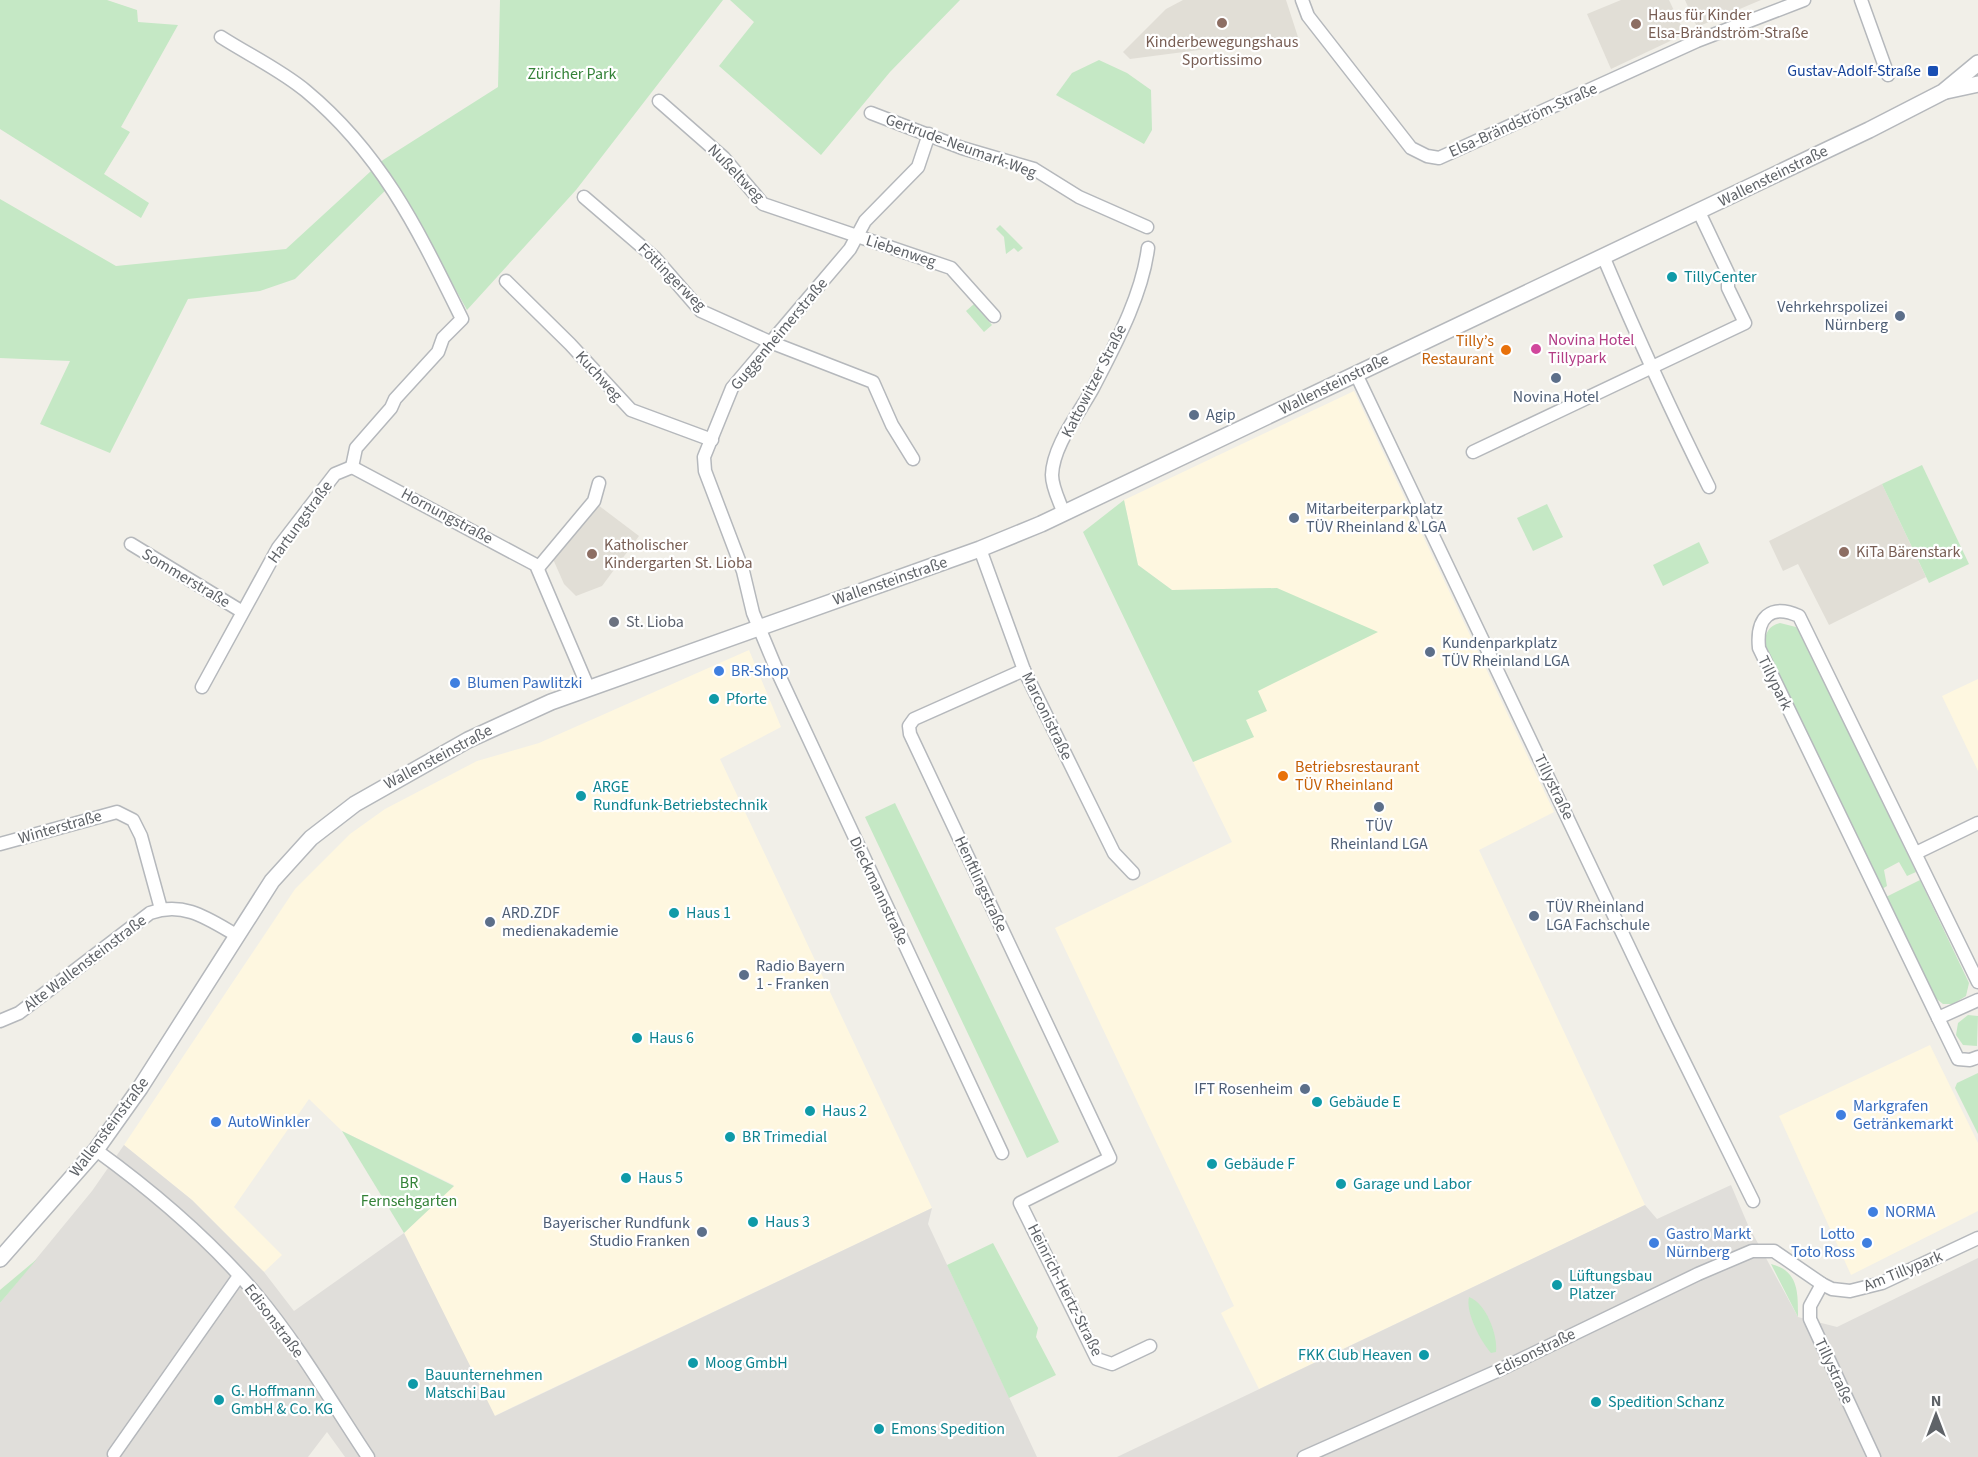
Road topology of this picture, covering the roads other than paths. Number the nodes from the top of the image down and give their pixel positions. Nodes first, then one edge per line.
1 (1302, 0) edge
2 (1804, 0) edge
3 (1861, 0) edge
4 (221, 37) dead end
5 (1978, 63) edge
6 (1888, 75) dead end
7 (1978, 84) edge
8 (1943, 92) junction
9 (659, 101) dead end
10 (871, 113) dead end
11 (929, 134) junction
12 (584, 196) dead end
13 (1699, 212) junction
14 (1148, 227) dead end
15 (857, 237) junction
16 (1149, 248) dead end
17 (1603, 256) junction
18 (506, 281) dead end
19 (994, 316) dead end
20 (770, 342) junction
21 (1651, 369) junction
22 (1356, 374) junction
23 (712, 440) junction
24 (1473, 452) dead end
25 (913, 459) dead end
26 (352, 467) junction
27 (599, 483) dead end
28 (1709, 487) dead end
29 (1064, 514) junction
30 (130, 544) dead end
31 (980, 549) junction
32 (538, 568) junction
33 (242, 611) junction
34 (758, 627) junction
35 (1024, 670) junction
36 (202, 687) dead end
37 (588, 687) junction
38 (1978, 823) edge
39 (0, 844) edge
40 (1916, 854) junction
41 (1133, 873) dead end
42 (161, 909) junction
43 (236, 934) junction
44 (1978, 982) edge
45 (1978, 1000) edge
46 (1938, 1018) junction
47 (0, 1021) edge
48 (1978, 1057) edge
49 (96, 1150) junction
50 (1002, 1153) dead end
51 (1753, 1201) dead end
52 (1020, 1203) joint
53 (1978, 1238) edge
54 (1765, 1250) joint
55 (0, 1259) edge
56 (240, 1276) junction
57 (1822, 1284) junction
58 (1150, 1346) dead end
59 (114, 1454) dead end
60 (368, 1457) edge
61 (1304, 1457) edge
62 (1874, 1457) edge

1 - 2 street, Elsa-Brändström-Straße
3 - 6 street
4 - 26 street
5 - 8 street, Wallensteinstraße
7 - 8 street, Wallensteinstraße
8 - 13 street, Wallensteinstraße
9 - 15 street, Nußeltweg
10 - 11 street, Gertrude-Neumark-Weg
11 - 14 street, Gertrude-Neumark-Weg
11 - 15 street, Guggenheimerstraße
12 - 20 street, Föttingerweg
13 - 17 street, Wallensteinstraße
13 - 21 street
15 - 19 street, Liebenweg
15 - 20 street, Guggenheimerstraße
16 - 29 street, Kattowitzer Straße
17 - 21 street
17 - 22 street, Wallensteinstraße
18 - 23 street, Kuchweg
20 - 23 street, Guggenheimerstraße
20 - 25 street, Föttingerweg
21 - 24 street
21 - 28 street
22 - 29 street, Wallensteinstraße
22 - 51 street, Tillystraße
23 - 34 street, Guggenheimerstraße
26 - 32 street, Hornungstraße
26 - 33 street, Hartungstraße
27 - 32 street
29 - 31 street, Wallensteinstraße
30 - 33 street, Sommerstraße
31 - 34 street, Wallensteinstraße
31 - 35 street, Marconistraße
32 - 37 street
33 - 36 street, Hartungstraße
34 - 37 street, Wallensteinstraße
34 - 50 street, Dieckmannstraße
35 - 41 street, Marconistraße
35 - 52 street, Henftlingstraße
37 - 43 street, Wallensteinstraße
38 - 40 street
39 - 42 street, Winterstraße
40 - 44 street, Tillypark
40 - 46 street, Tillypark
42 - 43 street, Alte Wallensteinstraße
42 - 47 street, Alte Wallensteinstraße
43 - 49 street, Wallensteinstraße
45 - 46 street
46 - 48 street, Tillypark
49 - 55 street, Wallensteinstraße
49 - 56 street, Edisonstraße
52 - 58 street, Heinrich-Hertz-Straße
53 - 57 street, Am Tillypark
54 - 57 street, Am Tillypark
54 - 61 street, Edisonstraße
56 - 59 street, Edisonstraße
56 - 60 street, Edisonstraße
57 - 62 street, Tillystraße

